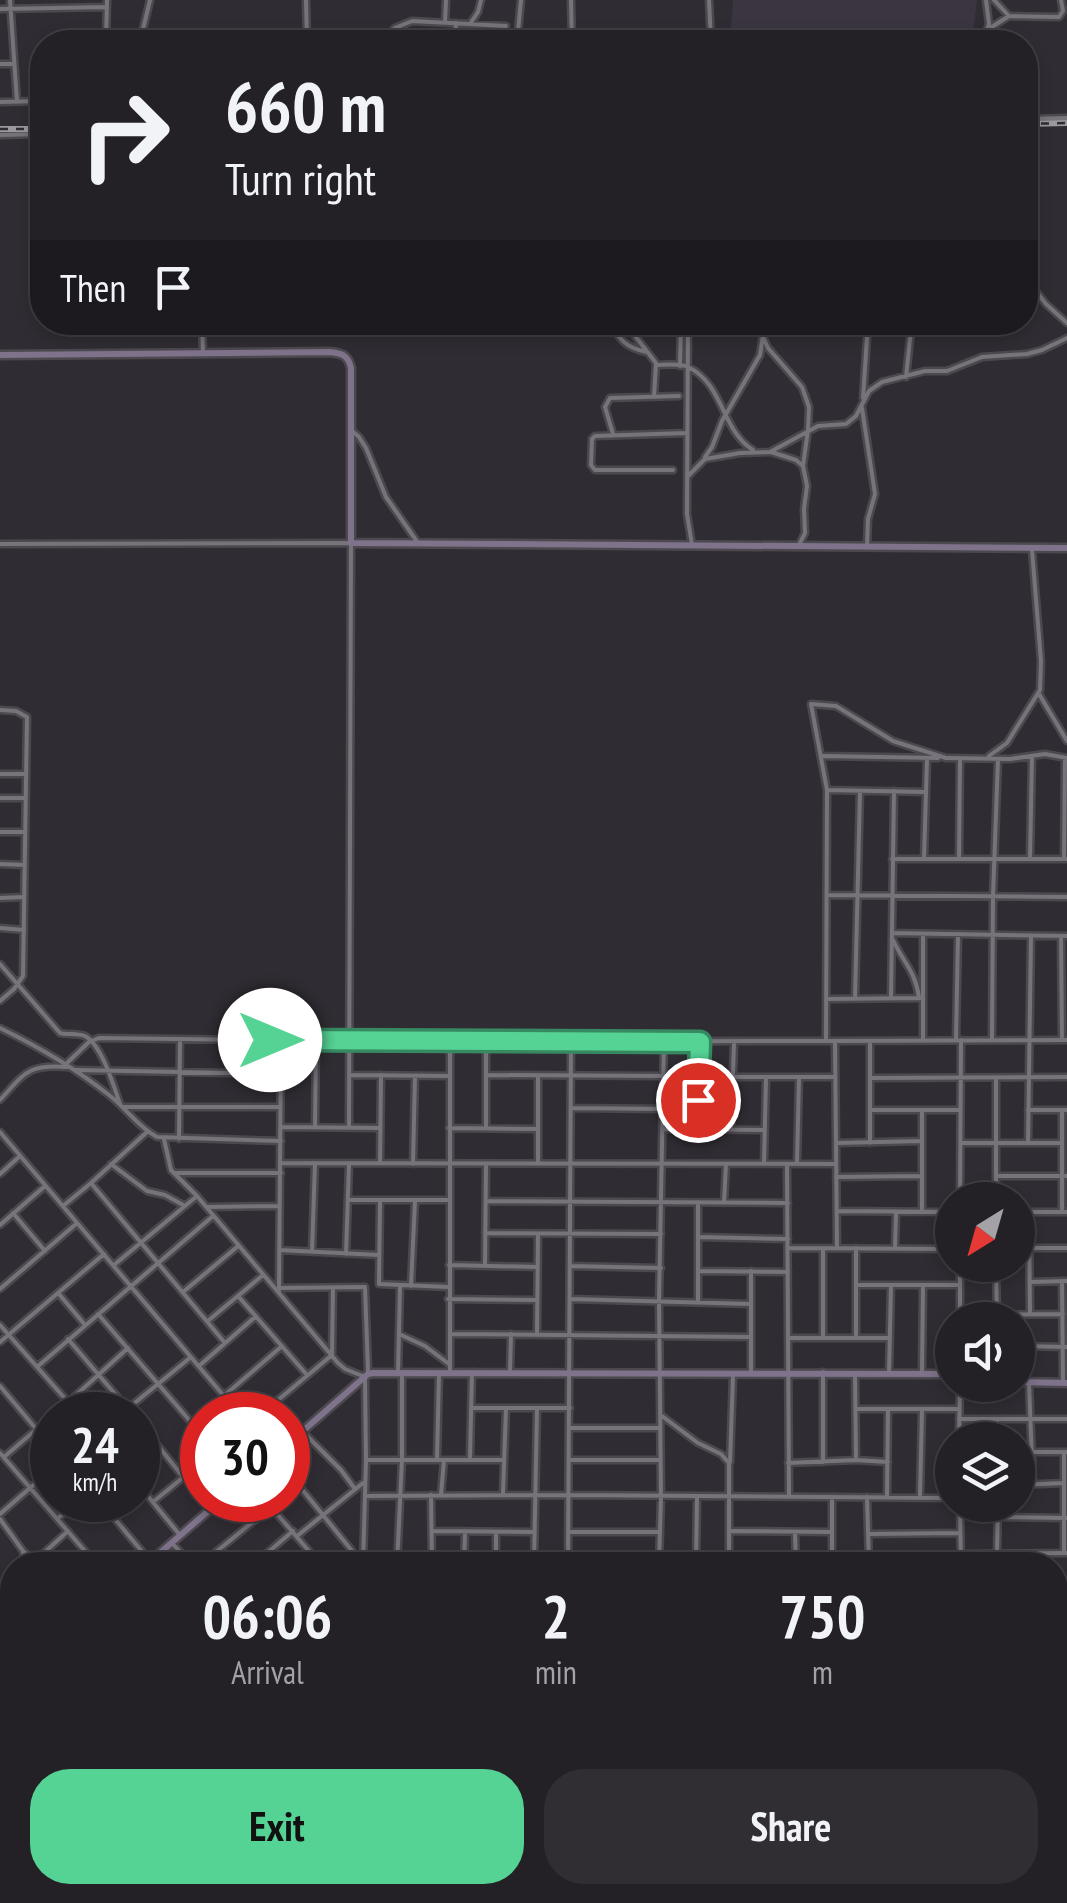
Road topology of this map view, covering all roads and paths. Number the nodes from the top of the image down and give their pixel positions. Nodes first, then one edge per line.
1 (10, 0) edge
2 (107, 0) edge
3 (150, 0) edge
4 (306, 0) edge
5 (446, 0) edge
6 (481, 0) edge
7 (521, 0) edge
8 (571, 0) edge
9 (709, 0) edge
10 (986, 0) edge
11 (994, 0) edge
12 (1061, 0) edge
13 (10, 8) junction
14 (107, 8) junction
15 (0, 9) edge
16 (1009, 16) junction
17 (445, 22) junction
18 (456, 23) junction
19 (470, 24) junction
20 (506, 26) dead end
21 (106, 30) edge
22 (143, 30) edge
23 (306, 30) edge
24 (395, 30) edge
25 (456, 30) edge
26 (518, 30) edge
27 (572, 30) edge
28 (710, 30) edge
29 (987, 30) joint
30 (12, 35) junction
31 (4, 38) dead end
32 (0, 64) edge
33 (14, 64) junction
34 (30, 100) edge
35 (16, 101) junction
36 (0, 102) edge
37 (1067, 118) edge
38 (1038, 119) edge
39 (0, 134) edge
40 (30, 134) edge
41 (1038, 294) edge
42 (1067, 324) edge
43 (202, 335) edge
44 (618, 335) edge
45 (634, 335) edge
46 (684, 335) edge
47 (764, 335) edge
48 (867, 335) edge
49 (911, 335) edge
50 (1067, 338) edge
51 (764, 339) junction
52 (647, 352) junction
53 (202, 354) junction
54 (0, 355) edge
55 (656, 364) junction
56 (684, 366) junction
57 (906, 377) junction
58 (678, 396) dead end
59 (654, 397) junction
60 (862, 405) junction
61 (725, 416) junction
62 (351, 430) junction
63 (808, 430) junction
64 (686, 433) junction
65 (613, 434) junction
66 (756, 452) junction
67 (770, 452) junction
68 (702, 460) junction
69 (803, 466) junction
70 (674, 470) dead end
71 (687, 477) junction
72 (351, 543) junction
73 (0, 544) edge
74 (418, 544) junction
75 (692, 545) junction
76 (799, 545) junction
77 (867, 546) junction
78 (1032, 547) junction
79 (1067, 548) edge
80 (1039, 694) junction
81 (0, 710) edge
82 (1067, 741) edge
83 (822, 756) junction
84 (1032, 756) junction
85 (946, 758) junction
86 (960, 758) junction
87 (1066, 758) edge
88 (926, 759) junction
89 (984, 759) junction
90 (998, 759) junction
91 (0, 774) edge
92 (26, 774) junction
93 (827, 790) junction
94 (860, 791) junction
95 (894, 791) junction
96 (926, 792) junction
97 (1066, 793) edge
98 (0, 798) edge
99 (26, 798) junction
100 (0, 832) edge
101 (25, 832) junction
102 (892, 859) junction
103 (924, 859) junction
104 (994, 859) junction
105 (1030, 859) junction
106 (1065, 859) edge
107 (959, 860) junction
108 (0, 864) edge
109 (25, 864) junction
110 (827, 895) junction
111 (859, 895) junction
112 (892, 895) junction
113 (993, 896) junction
114 (1067, 897) edge
115 (0, 898) edge
116 (24, 898) junction
117 (0, 928) edge
118 (24, 930) junction
119 (922, 934) junction
120 (891, 935) junction
121 (958, 935) junction
122 (993, 936) junction
123 (1032, 936) junction
124 (1064, 936) edge
125 (0, 964) edge
126 (18, 985) junction
127 (855, 998) junction
128 (891, 998) junction
129 (921, 998) junction
130 (826, 999) junction
131 (0, 1001) edge
132 (1064, 1002) edge
133 (0, 1028) edge
134 (180, 1039) junction
135 (281, 1040) junction
136 (316, 1040) junction
137 (870, 1040) junction
138 (923, 1040) junction
139 (958, 1040) junction
140 (992, 1040) junction
141 (1030, 1040) junction
142 (1064, 1040) edge
143 (91, 1041) junction
144 (571, 1041) junction
145 (664, 1041) junction
146 (826, 1041) junction
147 (835, 1041) junction
148 (349, 1042) junction
149 (450, 1042) junction
150 (486, 1042) junction
151 (700, 1042) junction
152 (734, 1043) junction
153 (66, 1064) junction
154 (76, 1070) junction
155 (108, 1071) junction
156 (179, 1074) junction
157 (281, 1074) junction
158 (348, 1075) junction
159 (381, 1075) junction
160 (486, 1075) junction
161 (415, 1076) junction
162 (449, 1076) junction
163 (538, 1076) junction
164 (571, 1076) junction
165 (664, 1076) junction
166 (733, 1077) junction
167 (835, 1077) junction
168 (1067, 1077) edge
169 (766, 1078) junction
170 (799, 1078) junction
171 (870, 1078) junction
172 (960, 1078) junction
173 (996, 1078) junction
174 (1028, 1078) junction
175 (0, 1100) edge
176 (122, 1105) junction
177 (180, 1107) junction
178 (281, 1107) junction
179 (572, 1108) junction
180 (664, 1108) junction
181 (870, 1110) junction
182 (922, 1110) junction
183 (959, 1110) junction
184 (1028, 1110) junction
185 (1064, 1110) edge
186 (280, 1127) junction
187 (315, 1127) junction
188 (348, 1128) junction
189 (380, 1128) junction
190 (449, 1128) junction
191 (486, 1128) junction
192 (538, 1129) junction
193 (663, 1129) junction
194 (698, 1129) junction
195 (731, 1129) junction
196 (765, 1130) junction
197 (0, 1132) edge
198 (147, 1132) junction
199 (164, 1138) junction
200 (180, 1140) junction
201 (281, 1141) junction
202 (922, 1141) junction
203 (960, 1142) junction
204 (836, 1143) junction
205 (870, 1143) junction
206 (994, 1143) junction
207 (1028, 1143) junction
208 (1062, 1143) junction
209 (20, 1156) junction
210 (281, 1163) junction
211 (315, 1163) junction
212 (380, 1163) junction
213 (111, 1164) junction
214 (348, 1164) junction
215 (413, 1164) junction
216 (450, 1164) junction
217 (486, 1164) junction
218 (538, 1164) junction
219 (571, 1164) junction
220 (726, 1164) junction
221 (836, 1164) junction
222 (662, 1165) junction
223 (764, 1165) junction
224 (787, 1165) junction
225 (797, 1165) junction
226 (173, 1173) junction
227 (281, 1173) junction
228 (0, 1174) edge
229 (836, 1176) junction
230 (922, 1176) junction
231 (996, 1176) junction
232 (1065, 1176) edge
233 (960, 1182) edge
234 (996, 1182) edge
235 (91, 1183) junction
236 (45, 1186) junction
237 (197, 1196) junction
238 (348, 1200) junction
239 (415, 1200) junction
240 (450, 1200) junction
241 (380, 1201) junction
242 (486, 1201) junction
243 (571, 1201) junction
244 (662, 1201) junction
245 (698, 1202) junction
246 (724, 1203) junction
247 (788, 1203) junction
248 (62, 1206) junction
249 (186, 1206) junction
250 (280, 1206) junction
251 (206, 1207) junction
252 (837, 1211) junction
253 (896, 1212) junction
254 (922, 1212) junction
255 (935, 1212) edge
256 (1035, 1212) edge
257 (1064, 1212) edge
258 (13, 1214) junction
259 (213, 1216) junction
260 (77, 1223) junction
261 (0, 1225) edge
262 (485, 1233) junction
263 (538, 1234) junction
264 (571, 1234) junction
265 (661, 1234) junction
266 (699, 1238) junction
267 (788, 1239) junction
268 (142, 1242) junction
269 (238, 1246) junction
270 (788, 1248) junction
271 (823, 1248) junction
272 (837, 1248) junction
273 (856, 1248) junction
274 (895, 1248) junction
275 (1035, 1248) edge
276 (1067, 1248) edge
277 (935, 1249) edge
278 (45, 1250) junction
279 (278, 1250) junction
280 (312, 1252) junction
281 (104, 1254) junction
282 (346, 1254) junction
283 (379, 1254) junction
284 (159, 1262) junction
285 (114, 1265) junction
286 (449, 1266) junction
287 (485, 1266) junction
288 (570, 1266) junction
289 (538, 1267) junction
290 (660, 1268) junction
291 (699, 1271) junction
292 (751, 1272) junction
293 (788, 1272) junction
294 (263, 1275) junction
295 (1064, 1281) edge
296 (1030, 1282) edge
297 (1035, 1282) edge
298 (379, 1284) junction
299 (857, 1285) junction
300 (891, 1285) junction
301 (923, 1285) junction
302 (960, 1285) joint
303 (131, 1286) junction
304 (400, 1286) junction
305 (411, 1286) junction
306 (365, 1287) junction
307 (448, 1287) junction
308 (333, 1288) junction
309 (0, 1289) edge
310 (279, 1290) junction
311 (58, 1292) junction
312 (182, 1292) junction
313 (238, 1296) junction
314 (448, 1299) junction
315 (570, 1299) junction
316 (537, 1300) junction
317 (659, 1301) junction
318 (960, 1302) edge
319 (1030, 1302) edge
320 (698, 1303) junction
321 (750, 1304) junction
322 (98, 1314) junction
323 (1035, 1314) edge
324 (1063, 1314) junction
325 (256, 1316) junction
326 (207, 1322) junction
327 (0, 1325) edge
328 (85, 1325) junction
329 (399, 1334) junction
330 (449, 1334) junction
331 (510, 1334) junction
332 (537, 1334) junction
333 (570, 1334) junction
334 (8, 1335) junction
335 (659, 1336) junction
336 (823, 1336) junction
337 (751, 1337) junction
338 (856, 1337) junction
339 (788, 1338) junction
340 (889, 1338) junction
341 (68, 1339) junction
342 (0, 1342) edge
343 (225, 1342) junction
344 (282, 1346) junction
345 (1035, 1346) edge
346 (1065, 1347) edge
347 (128, 1348) junction
348 (332, 1354) junction
349 (190, 1357) junction
350 (198, 1366) junction
351 (37, 1367) junction
352 (450, 1368) junction
353 (439, 1372) junction
354 (472, 1372) junction
355 (510, 1372) junction
356 (569, 1372) junction
357 (823, 1372) junction
358 (400, 1373) junction
359 (659, 1373) junction
360 (733, 1373) junction
361 (751, 1373) junction
362 (789, 1373) junction
363 (889, 1373) junction
364 (922, 1373) junction
365 (935, 1373) edge
366 (855, 1374) junction
367 (99, 1375) junction
368 (307, 1375) junction
369 (366, 1375) junction
370 (159, 1383) junction
371 (1035, 1383) edge
372 (1065, 1383) edge
373 (0, 1386) edge
374 (59, 1392) edge
375 (79, 1392) edge
376 (114, 1392) edge
377 (148, 1392) edge
378 (221, 1392) edge
379 (229, 1392) edge
380 (287, 1392) edge
381 (960, 1402) edge
382 (1030, 1402) edge
383 (472, 1408) junction
384 (506, 1408) junction
385 (538, 1408) junction
386 (570, 1408) junction
387 (180, 1409) edge
388 (856, 1409) junction
389 (960, 1409) junction
390 (888, 1410) junction
391 (922, 1410) junction
392 (660, 1415) junction
393 (960, 1418) junction
394 (1030, 1418) junction
395 (997, 1419) joint
396 (1067, 1419) edge
397 (30, 1422) edge
398 (960, 1422) edge
399 (1030, 1422) edge
400 (310, 1425) edge
401 (570, 1428) junction
402 (660, 1428) junction
403 (30, 1435) edge
404 (310, 1440) edge
405 (160, 1449) edge
406 (1035, 1452) edge
407 (1065, 1452) edge
408 (2, 1455) edge
409 (402, 1459) junction
410 (366, 1460) junction
411 (436, 1460) junction
412 (444, 1460) junction
413 (470, 1460) junction
414 (504, 1460) junction
415 (570, 1460) junction
416 (661, 1460) junction
417 (856, 1460) junction
418 (823, 1462) junction
419 (888, 1462) junction
420 (788, 1463) junction
421 (730, 1466) junction
422 (180, 1473) edge
423 (365, 1482) junction
424 (1064, 1483) junction
425 (1035, 1484) edge
426 (30, 1488) joint
427 (355, 1488) junction
428 (503, 1495) junction
429 (536, 1495) junction
430 (569, 1495) junction
431 (365, 1496) junction
432 (400, 1496) junction
433 (431, 1496) junction
434 (441, 1496) junction
435 (789, 1496) junction
436 (661, 1497) junction
437 (697, 1497) junction
438 (730, 1497) junction
439 (832, 1497) junction
440 (867, 1497) junction
441 (887, 1497) junction
442 (920, 1498) junction
443 (935, 1498) edge
444 (310, 1499) edge
445 (160, 1511) edge
446 (322, 1514) junction
447 (0, 1517) edge
448 (1035, 1518) edge
449 (1066, 1518) edge
450 (60, 1522) edge
451 (116, 1522) edge
452 (196, 1522) edge
453 (253, 1522) edge
454 (284, 1522) edge
455 (960, 1522) edge
456 (998, 1522) edge
457 (68, 1531) junction
458 (432, 1531) junction
459 (730, 1531) junction
460 (465, 1532) junction
461 (496, 1532) junction
462 (534, 1532) junction
463 (568, 1532) junction
464 (660, 1532) junction
465 (796, 1532) junction
466 (832, 1532) junction
467 (294, 1533) junction
468 (868, 1534) junction
469 (960, 1534) junction
470 (180, 1535) junction
471 (172, 1542) junction
472 (22, 1551) edge
473 (48, 1552) edge
474 (86, 1552) edge
475 (139, 1552) edge
476 (161, 1552) edge
477 (181, 1552) edge
478 (216, 1552) edge
479 (268, 1552) edge
480 (310, 1552) edge
481 (353, 1552) edge
482 (364, 1552) edge
483 (398, 1552) edge
484 (432, 1552) edge
485 (464, 1552) edge
486 (496, 1552) edge
487 (534, 1552) edge
488 (568, 1552) edge
489 (659, 1552) edge
490 (696, 1552) edge
491 (729, 1552) edge
492 (796, 1552) edge
493 (832, 1552) edge
494 (869, 1552) edge
495 (960, 1552) edge
496 (997, 1552) edge
497 (1065, 1552) edge

1 - 13 street
2 - 14 street
3 - 22 street
4 - 23 street
5 - 17 street
6 - 19 street
7 - 26 street
8 - 27 street
9 - 28 street
10 - 29 street
11 - 16 street
12 - 16 street
13 - 14 street
13 - 15 street
13 - 30 street
14 - 21 street
16 - 29 street
17 - 18 street
17 - 24 street
18 - 19 street
18 - 25 street
19 - 20 street
30 - 31 street
30 - 33 street
32 - 33 street
33 - 35 street
34 - 35 street
35 - 36 street
37 - 38 street
39 - 40 street
41 - 42 street
43 - 53 street
44 - 52 street
45 - 52 street
46 - 56 street
47 - 51 street
48 - 60 street
49 - 57 street
50 - 57 street
51 - 61 street
51 - 63 street
52 - 55 street
53 - 54 main road
53 - 62 main road
55 - 56 street
55 - 59 street
56 - 61 street
56 - 64 street
57 - 60 street
58 - 59 street
59 - 65 street
60 - 63 street
60 - 77 street
61 - 66 street
61 - 68 street
62 - 72 main road
62 - 74 street
63 - 67 street
63 - 69 street
64 - 65 street
64 - 71 street
65 - 70 street
66 - 67 street
66 - 68 street
67 - 69 street
68 - 71 street
69 - 76 street
71 - 75 street
72 - 73 street
72 - 74 main road
72 - 148 street
74 - 75 main road
75 - 76 main road
76 - 77 main road
77 - 78 main road
78 - 79 main road
78 - 80 street
80 - 82 street
80 - 89 street
81 - 92 street
83 - 85 street
83 - 88 street
83 - 93 street
84 - 87 street
84 - 90 street
84 - 105 street
85 - 86 street
85 - 88 street
86 - 89 street
86 - 107 street
87 - 97 street
88 - 96 street
89 - 90 street
90 - 104 street
91 - 92 street
92 - 99 street
93 - 94 street
93 - 110 street
94 - 95 street
94 - 111 street
95 - 96 street
95 - 102 street
96 - 103 street
97 - 106 street
98 - 99 street
99 - 101 street
100 - 101 street
101 - 109 street
102 - 103 street
102 - 112 street
103 - 107 street
104 - 105 street
104 - 107 street
104 - 113 street
105 - 106 street
108 - 109 street
109 - 116 street
110 - 111 street
110 - 130 street
111 - 112 street
111 - 127 street
112 - 113 street
112 - 120 street
113 - 114 street
113 - 122 street
115 - 116 street
116 - 118 street
117 - 118 street
118 - 126 street
119 - 120 street
119 - 121 street
119 - 129 street
120 - 128 street
120 - 129 street
121 - 122 street
121 - 139 street
122 - 123 street
122 - 140 street
123 - 124 street
123 - 141 street
124 - 132 street
125 - 126 street
126 - 131 street
126 - 143 street
127 - 128 street
127 - 130 street
128 - 129 street
129 - 138 street
130 - 146 street
132 - 142 street
133 - 153 street
134 - 135 street
134 - 143 street
134 - 156 street
135 - 136 street
135 - 157 street
136 - 148 street
136 - 187 street
137 - 138 street
137 - 147 street
137 - 171 street
138 - 139 street
139 - 140 street
139 - 172 street
140 - 141 street
141 - 142 street
141 - 174 street
143 - 153 street
143 - 155 street
144 - 145 street
144 - 150 street
144 - 164 street
145 - 151 street
145 - 165 street
146 - 147 street
146 - 152 street
147 - 167 street
148 - 149 street
148 - 158 street
149 - 150 street
149 - 162 street
150 - 160 street
151 - 152 street
151 - 194 street
152 - 166 street
153 - 154 street
154 - 155 street
154 - 175 street
154 - 176 street
155 - 156 street
155 - 176 street
156 - 157 street
156 - 177 street
157 - 178 street
158 - 159 street
158 - 188 street
159 - 161 street
159 - 189 street
160 - 163 street
160 - 191 street
161 - 162 street
161 - 215 street
162 - 190 street
163 - 164 street
163 - 192 street
164 - 165 street
164 - 179 street
165 - 180 street
166 - 169 street
166 - 195 street
167 - 170 street
167 - 204 street
168 - 174 street
169 - 170 street
169 - 196 street
170 - 225 street
171 - 172 street
171 - 181 street
172 - 173 street
172 - 183 street
173 - 174 street
173 - 206 street
174 - 184 street
176 - 177 street
176 - 198 street
177 - 178 street
177 - 200 street
178 - 186 street
179 - 180 street
179 - 219 street
180 - 193 street
181 - 182 street
181 - 205 street
182 - 183 street
182 - 202 street
183 - 203 street
184 - 185 street
184 - 207 street
185 - 208 street
186 - 187 street
186 - 201 street
187 - 188 street
188 - 189 street
189 - 212 street
190 - 191 street
190 - 216 street
191 - 192 street
192 - 218 street
193 - 194 street
193 - 222 street
194 - 195 street
195 - 196 street
196 - 223 street
197 - 209 street
198 - 199 street
198 - 213 street
199 - 200 street
199 - 226 street
200 - 201 street
201 - 210 street
202 - 205 street
202 - 230 street
203 - 206 street
203 - 233 street
204 - 205 street
204 - 221 street
206 - 207 street
206 - 231 street
207 - 208 street
208 - 232 street
209 - 228 street
209 - 236 street
210 - 211 street
210 - 227 street
211 - 214 street
211 - 280 street
212 - 214 street
212 - 215 street
213 - 235 street
213 - 249 street
214 - 238 street
215 - 216 street
216 - 217 street
216 - 240 street
217 - 218 street
217 - 242 street
218 - 219 street
219 - 222 street
219 - 243 street
220 - 222 street
220 - 223 street
220 - 246 street
221 - 225 street
221 - 229 street
222 - 244 street
223 - 224 street
224 - 225 street
224 - 247 street
226 - 227 street
226 - 237 street
227 - 250 street
229 - 230 street
229 - 252 street
230 - 254 street
231 - 232 street
231 - 234 street
232 - 257 street
235 - 248 street
235 - 268 street
236 - 248 street
236 - 258 street
237 - 249 street
237 - 251 street
238 - 241 street
238 - 282 street
239 - 240 street
239 - 241 street
239 - 305 street
240 - 286 street
241 - 283 street
242 - 243 street
242 - 262 street
243 - 244 street
243 - 264 street
244 - 245 street
244 - 265 street
245 - 246 street
245 - 266 street
246 - 247 street
247 - 267 street
248 - 260 street
249 - 268 street
250 - 251 street
250 - 279 street
251 - 259 street
252 - 253 street
252 - 272 street
253 - 254 street
253 - 274 street
254 - 255 street
256 - 257 street
258 - 261 street
258 - 278 street
259 - 269 street
259 - 284 street
260 - 278 street
260 - 281 street
262 - 263 street
262 - 287 street
263 - 264 street
263 - 289 street
264 - 265 street
264 - 288 street
265 - 290 street
266 - 267 street
266 - 291 street
267 - 270 street
268 - 284 street
268 - 285 street
269 - 294 street
269 - 312 street
270 - 271 street
270 - 293 street
271 - 272 street
271 - 336 street
272 - 273 street
273 - 274 street
273 - 299 street
274 - 277 street
275 - 276 street
278 - 309 street
279 - 280 street
279 - 310 street
280 - 282 street
281 - 285 street
281 - 311 street
282 - 283 street
283 - 298 street
284 - 303 street
284 - 312 street
285 - 303 street
286 - 287 street
286 - 307 street
287 - 289 street
288 - 290 street
288 - 315 street
289 - 316 street
290 - 317 street
291 - 292 street
291 - 320 street
292 - 293 street
292 - 321 street
293 - 339 street
294 - 310 street
294 - 313 street
295 - 297 street
295 - 324 street
296 - 319 street
298 - 304 street
298 - 306 street
299 - 300 street
299 - 338 street
300 - 301 street
300 - 340 street
301 - 302 street
301 - 364 street
302 - 318 street
303 - 322 street
303 - 349 street
304 - 305 street
304 - 329 street
305 - 307 street
306 - 308 street
306 - 369 street
307 - 314 street
308 - 310 street
308 - 348 street
310 - 348 street
311 - 328 street
311 - 334 street
312 - 326 street
313 - 325 street
313 - 326 street
314 - 316 street
314 - 330 street
315 - 317 street
315 - 333 street
316 - 332 street
317 - 320 street
317 - 335 street
320 - 321 street
321 - 337 street
322 - 328 street
322 - 347 street
323 - 324 street
324 - 346 street
325 - 343 street
325 - 344 street
326 - 343 street
327 - 334 street
328 - 341 street
329 - 352 street
329 - 358 street
330 - 331 street
330 - 352 street
331 - 332 street
331 - 355 street
332 - 333 street
333 - 335 street
333 - 356 street
334 - 342 street
334 - 351 street
335 - 337 street
335 - 359 street
336 - 338 street
336 - 339 street
337 - 361 street
338 - 340 street
339 - 362 street
340 - 363 street
341 - 351 street
341 - 367 street
343 - 350 street
344 - 368 street
344 - 379 street
345 - 346 street
346 - 372 street
347 - 367 street
347 - 370 street
348 - 368 street
348 - 369 street
349 - 350 street
349 - 370 street
350 - 378 street
351 - 374 street
352 - 353 main road
352 - 354 main road
353 - 358 main road
353 - 411 street
354 - 355 main road
354 - 383 street
355 - 356 main road
356 - 359 main road
356 - 386 street
357 - 362 main road
357 - 366 main road
357 - 418 street
358 - 369 main road
358 - 409 street
359 - 360 main road
359 - 392 street
360 - 361 main road
360 - 421 street
361 - 362 main road
362 - 420 street
363 - 364 main road
363 - 366 main road
364 - 365 main road
366 - 388 street
367 - 375 street
367 - 376 street
368 - 380 street
369 - 400 main road
369 - 410 street
370 - 377 street
370 - 387 street
371 - 372 main road
373 - 397 street
381 - 389 street
382 - 394 street
383 - 384 street
383 - 413 street
384 - 385 street
384 - 414 street
385 - 386 street
385 - 429 street
386 - 401 street
388 - 390 street
388 - 417 street
389 - 391 street
389 - 393 street
390 - 391 street
390 - 419 street
391 - 442 street
392 - 402 street
392 - 421 street
393 - 395 street
393 - 398 street
394 - 395 street
394 - 396 street
394 - 399 street
401 - 402 street
401 - 415 street
402 - 416 street
403 - 408 street
404 - 427 street
405 - 422 street
406 - 407 street
407 - 424 street
408 - 426 street
409 - 410 street
409 - 411 street
409 - 432 street
410 - 423 street
411 - 412 street
412 - 413 street
412 - 434 street
413 - 414 street
414 - 428 street
415 - 416 street
415 - 430 street
416 - 436 street
417 - 418 street
417 - 419 street
418 - 420 street
419 - 441 street
420 - 435 street
421 - 438 street
423 - 427 street
423 - 431 street
424 - 425 street
424 - 449 street
426 - 447 street
427 - 446 street
428 - 429 street
428 - 434 street
429 - 430 street
429 - 462 street
430 - 436 street
430 - 463 street
431 - 432 street
431 - 482 street
432 - 433 street
432 - 483 street
433 - 434 street
433 - 458 street
435 - 438 street
435 - 439 street
436 - 437 street
436 - 464 street
437 - 438 street
437 - 490 street
438 - 459 street
439 - 440 street
439 - 466 street
440 - 441 street
440 - 468 street
441 - 442 street
442 - 443 street
444 - 446 street
445 - 470 street
446 - 467 street
446 - 481 street
447 - 472 street
448 - 449 street
449 - 497 street
450 - 457 street
451 - 475 street
452 - 470 main road
453 - 478 street
454 - 467 street
455 - 469 street
456 - 496 street
457 - 473 street
457 - 474 street
458 - 460 street
458 - 484 street
459 - 465 street
459 - 491 street
460 - 461 street
460 - 485 street
461 - 462 street
461 - 486 street
462 - 487 street
463 - 464 street
463 - 488 street
464 - 489 street
465 - 466 street
465 - 492 street
466 - 493 street
467 - 479 street
467 - 480 street
468 - 469 street
468 - 494 street
469 - 495 street
470 - 471 main road
471 - 476 main road
471 - 477 street

